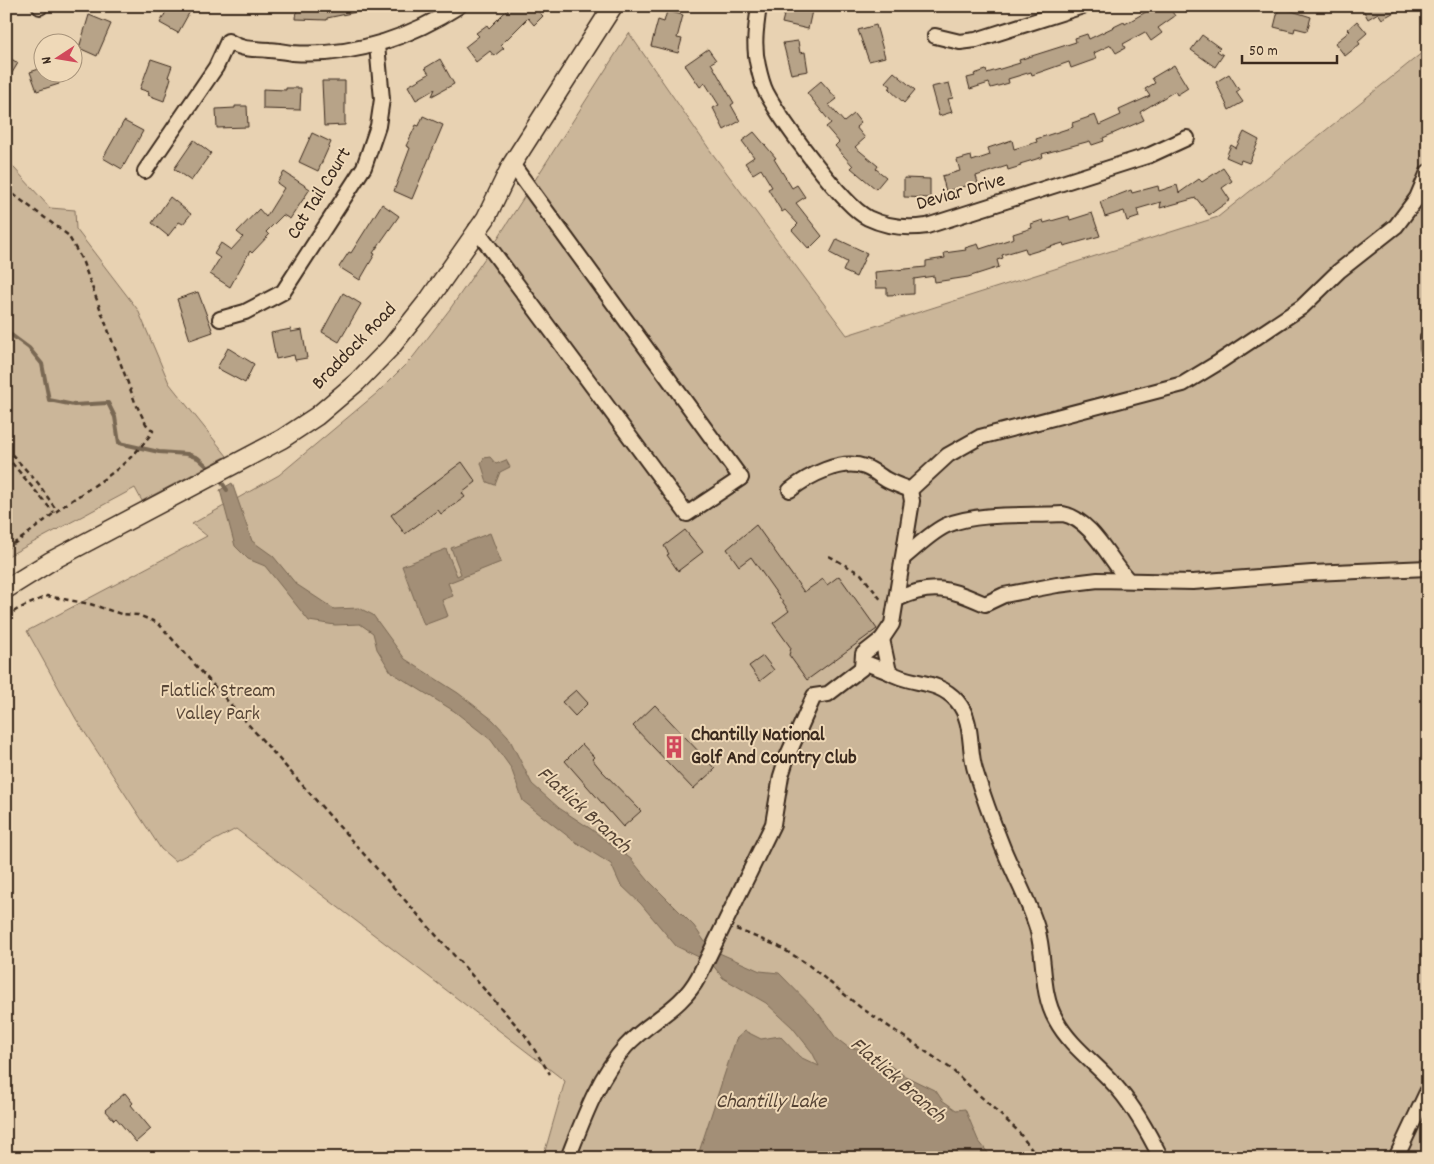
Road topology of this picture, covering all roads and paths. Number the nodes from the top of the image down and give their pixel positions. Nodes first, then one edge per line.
1 (459, 6) edge
2 (613, 6) edge
3 (759, 6) edge
4 (1083, 6) edge
5 (935, 36) dead end
6 (377, 45) junction
7 (1187, 138) dead end
8 (512, 164) junction
9 (145, 172) dead end
10 (1428, 172) edge
11 (6, 189) edge
12 (476, 229) junction
13 (220, 319) dead end
14 (1428, 338) edge
15 (1428, 349) edge
16 (6, 448) edge
17 (6, 456) edge
18 (790, 490) dead end
19 (910, 490) junction
20 (57, 511) junction
21 (54, 514) junction
22 (6, 548) edge
23 (829, 556) dead end
24 (903, 558) junction
25 (1428, 568) edge
26 (1128, 580) junction
27 (6, 589) edge
28 (896, 599) junction
29 (894, 616) junction
30 (6, 617) edge
31 (882, 639) junction
32 (863, 662) junction
33 (889, 672) junction
34 (723, 924) junction
35 (550, 1074) dead end
36 (1428, 1090) edge
37 (568, 1158) edge
38 (1038, 1158) edge
39 (1160, 1158) edge
40 (1396, 1158) edge

1 - 6 street
2 - 8 main road, Braddock Road
3 - 7 street, Deviar Drive
4 - 5 street
6 - 9 street
6 - 13 street, Cat Tail Court
8 - 12 main road, Braddock Road
8 - 12 street
10 - 19 street
11 - 20 path
12 - 27 main road, Braddock Road
14 - 15 street
16 - 20 path
17 - 21 path
18 - 19 street
19 - 24 street
20 - 21 path
21 - 22 path
23 - 29 path
24 - 26 street
24 - 28 street
25 - 26 street
26 - 28 street
28 - 29 street
29 - 31 street
30 - 35 path
31 - 32 street
31 - 33 street
32 - 33 street
32 - 34 street
33 - 39 street
34 - 37 street
34 - 38 path
36 - 40 street

